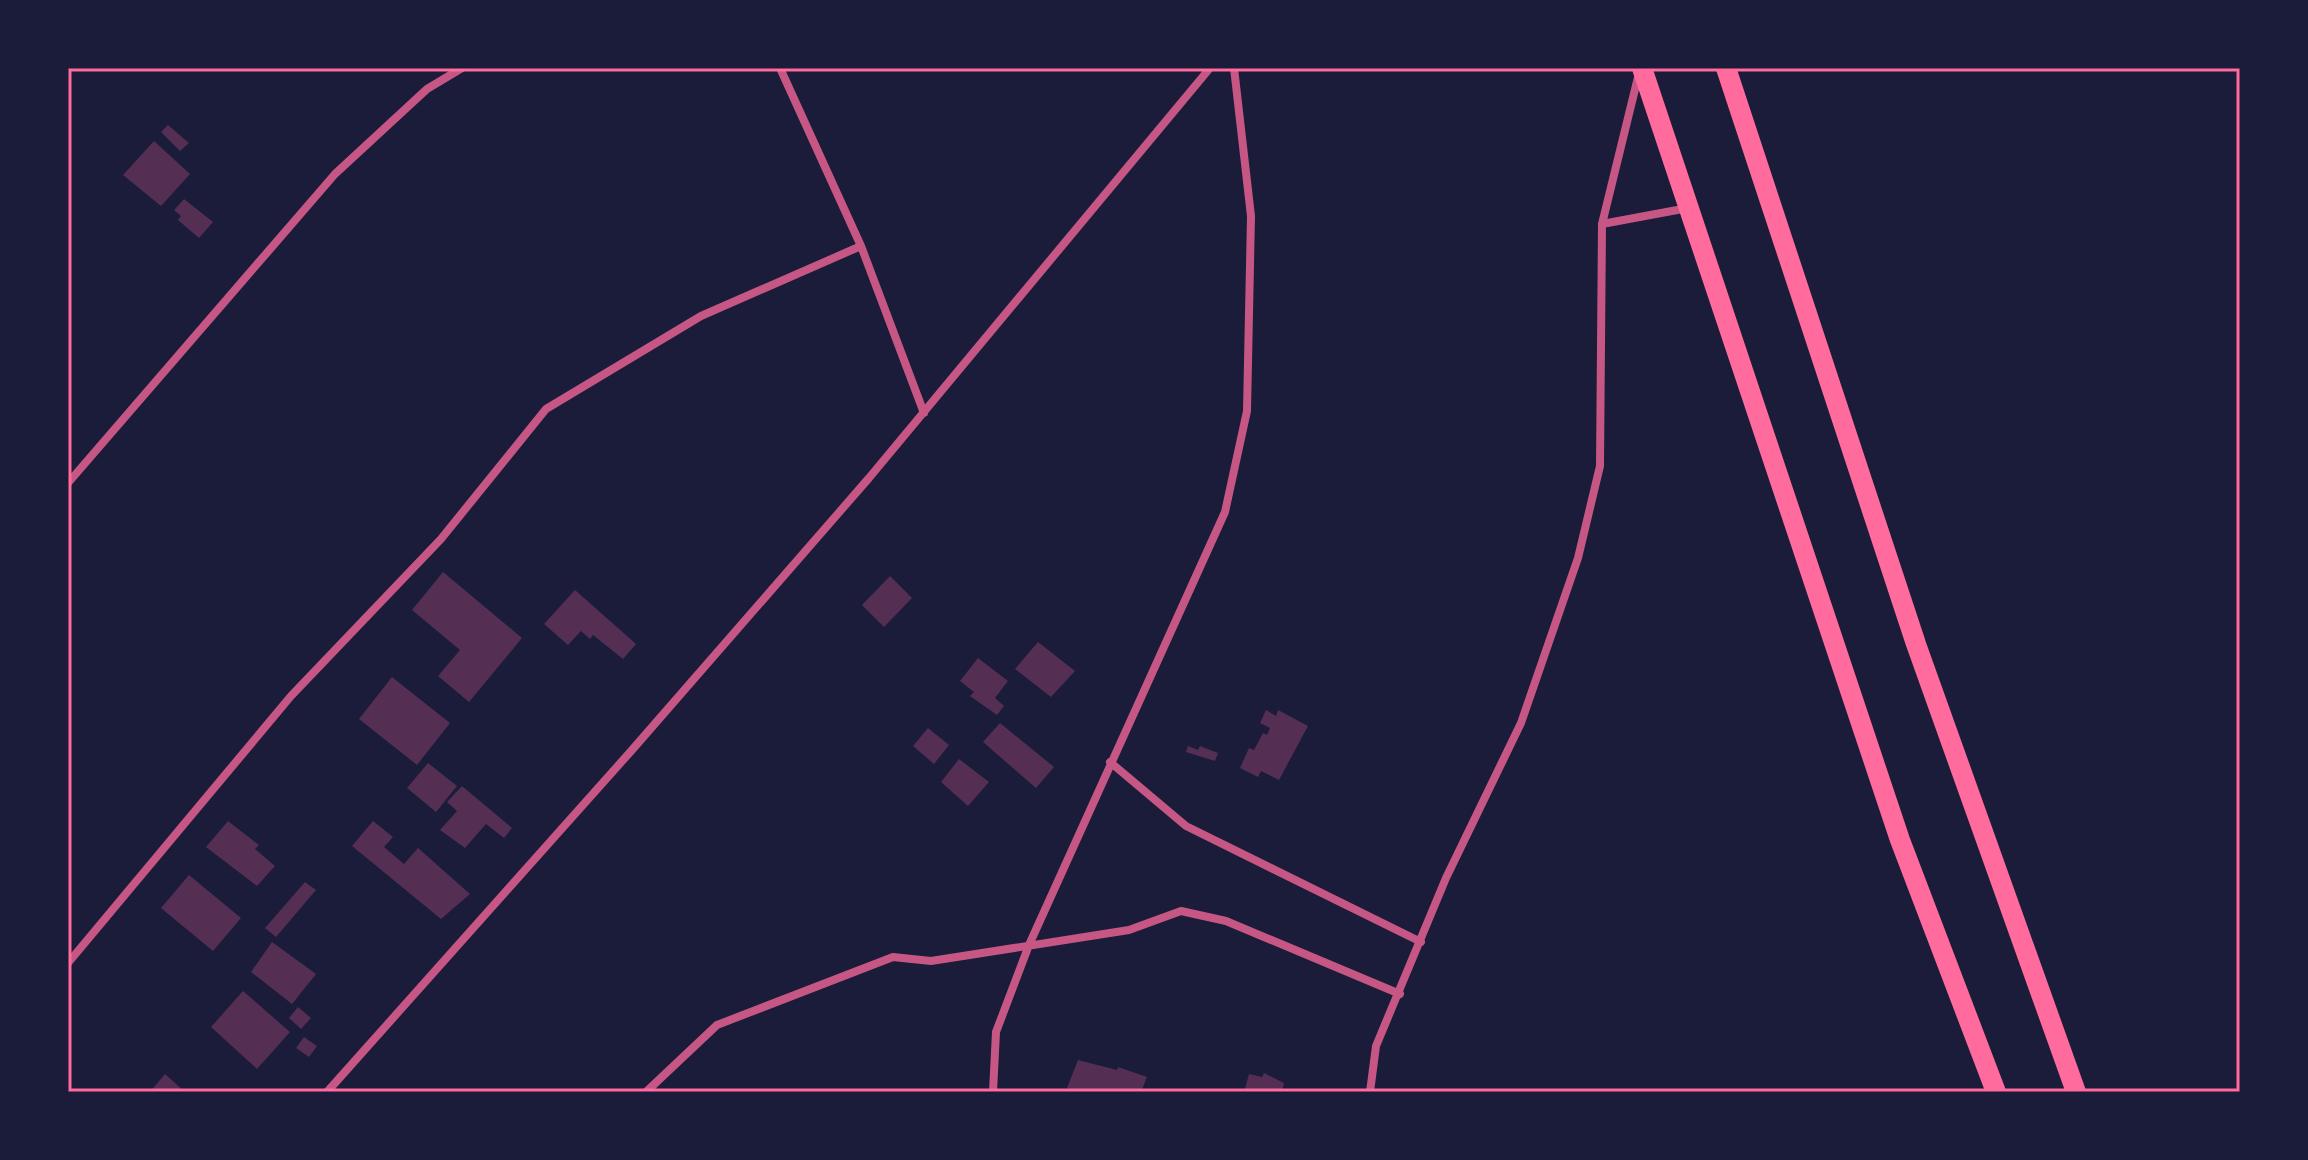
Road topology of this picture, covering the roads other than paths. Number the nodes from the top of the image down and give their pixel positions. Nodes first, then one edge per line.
1 (462, 68) edge
2 (780, 68) edge
3 (1210, 68) edge
4 (1234, 68) edge
5 (1641, 68) edge
6 (1726, 68) edge
7 (1691, 207) junction
8 (1602, 224) junction
9 (861, 246) junction
10 (924, 413) junction
11 (68, 483) edge
12 (1110, 762) junction
13 (1421, 942) junction
14 (1029, 945) junction
15 (68, 963) edge
16 (1400, 994) junction
17 (331, 1091) edge
18 (646, 1092) edge
19 (993, 1092) edge
20 (1370, 1092) edge
21 (1996, 1092) edge
22 (2076, 1092) edge

1 - 11 street
2 - 9 street
3 - 10 street
4 - 12 street
5 - 7 main road
5 - 8 street
6 - 22 main road
7 - 8 street
7 - 21 main road
8 - 13 street
9 - 10 street
9 - 15 street
10 - 17 street
12 - 13 street
12 - 14 street
13 - 16 street
14 - 16 street
14 - 18 street
14 - 19 street
16 - 20 street

